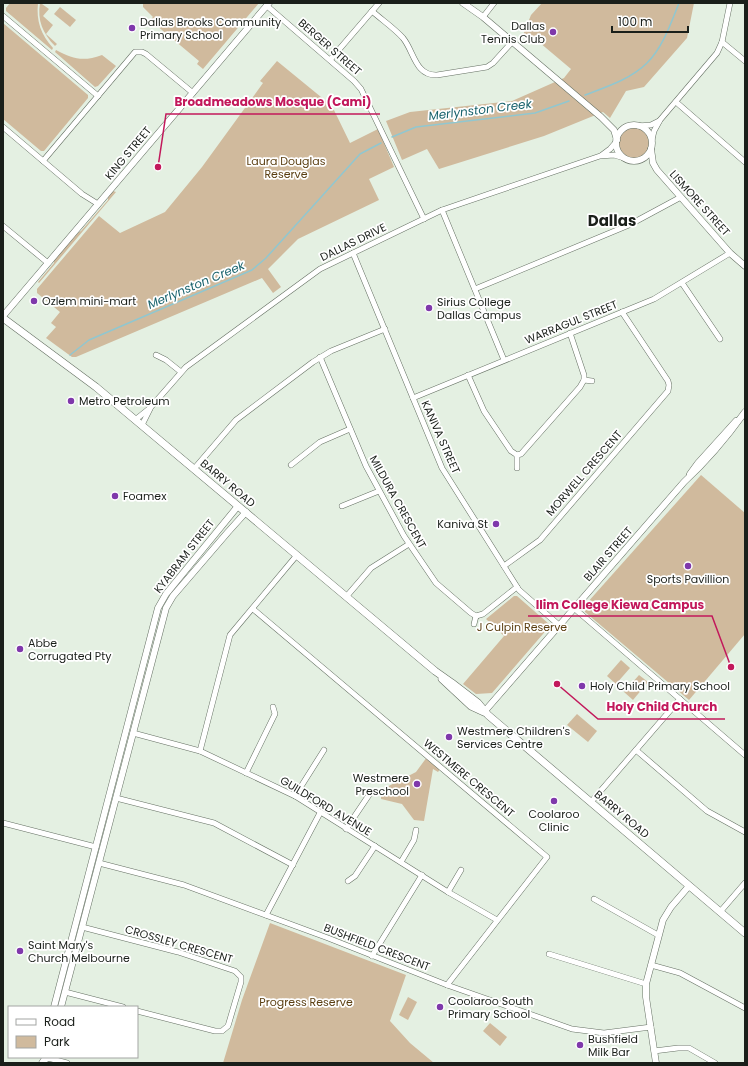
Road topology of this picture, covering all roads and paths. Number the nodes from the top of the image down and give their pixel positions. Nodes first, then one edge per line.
1 (379, 3) edge
2 (463, 3) edge
3 (494, 3) edge
4 (730, 3) edge
5 (268, 4) edge
6 (372, 11) junction
7 (3, 16) edge
8 (483, 17) junction
9 (512, 42) junction
10 (722, 42) junction
11 (330, 60) junction
12 (745, 61) edge
13 (193, 93) junction
14 (98, 96) junction
15 (676, 102) junction
16 (601, 117) junction
17 (660, 120) junction
18 (638, 126) junction
19 (3, 127) edge
20 (627, 127) junction
21 (617, 140) junction
22 (652, 140) junction
23 (651, 149) junction
24 (600, 156) junction
25 (624, 158) junction
26 (43, 160) junction
27 (638, 160) junction
28 (745, 162) edge
29 (657, 170) junction
30 (681, 197) junction
31 (96, 206) junction
32 (442, 210) junction
33 (424, 219) junction
34 (3, 226) edge
35 (353, 253) junction
36 (730, 253) junction
37 (48, 263) junction
38 (745, 266) edge
39 (682, 283) junction
40 (475, 289) junction
41 (622, 312) junction
42 (3, 317) edge
43 (385, 329) junction
44 (570, 333) junction
45 (720, 339) dead end
46 (156, 355) dead end
47 (320, 357) junction
48 (504, 360) junction
49 (181, 372) junction
50 (468, 375) junction
51 (584, 380) junction
52 (592, 381) dead end
53 (676, 383) dead end
54 (669, 384) junction
55 (413, 398) junction
56 (150, 408) junction
57 (745, 412) edge
58 (135, 420) junction
59 (142, 425) junction
60 (350, 429) junction
61 (517, 455) junction
62 (291, 465) dead end
63 (517, 468) dead end
64 (194, 469) junction
65 (379, 491) junction
66 (238, 506) junction
67 (342, 506) dead end
68 (246, 512) junction
69 (409, 544) junction
70 (297, 555) junction
71 (504, 566) junction
72 (517, 587) junction
73 (346, 597) junction
74 (253, 609) junction
75 (575, 609) junction
76 (476, 616) junction
77 (154, 623) junction
78 (474, 624) dead end
79 (162, 625) junction
80 (560, 626) junction
81 (680, 699) junction
82 (273, 707) dead end
83 (484, 712) junction
84 (126, 732) junction
85 (133, 733) junction
86 (324, 750) dead end
87 (636, 750) junction
88 (200, 751) junction
89 (745, 755) edge
90 (246, 772) junction
91 (371, 792) dead end
92 (295, 796) junction
93 (116, 798) junction
94 (591, 802) junction
95 (320, 813) junction
96 (3, 823) edge
97 (346, 829) junction
98 (416, 830) dead end
99 (745, 832) edge
100 (374, 846) junction
101 (96, 847) junction
102 (93, 858) junction
103 (401, 862) junction
104 (99, 863) junction
105 (293, 865) junction
106 (461, 870) dead end
107 (422, 875) junction
108 (348, 881) dead end
109 (745, 883) edge
110 (689, 886) junction
111 (448, 892) junction
112 (83, 896) junction
113 (594, 899) dead end
114 (720, 912) junction
115 (266, 915) junction
116 (497, 920) junction
117 (82, 927) junction
118 (745, 933) edge
119 (658, 934) junction
120 (71, 942) junction
121 (78, 944) junction
122 (549, 954) dead end
123 (372, 956) junction
124 (651, 965) junction
125 (646, 984) junction
126 (447, 985) junction
127 (65, 992) junction
128 (54, 1006) edge
129 (62, 1006) edge
130 (119, 1006) edge
131 (745, 1008) edge
132 (138, 1011) edge
133 (651, 1027) junction
134 (654, 1051) junction
135 (47, 1059) edge
136 (42, 1063) edge
137 (67, 1063) edge
138 (656, 1063) edge
139 (714, 1063) edge

1 - 6 street
2 - 8 street
3 - 8 street
4 - 10 street
5 - 11 street, BERGER STREET
5 - 13 street, KING STREET
6 - 9 street
6 - 11 street
7 - 14 street
8 - 9 street
9 - 16 street
10 - 12 street
10 - 15 street
11 - 33 street, BERGER STREET
13 - 14 street
13 - 31 street, KING STREET
14 - 26 street
15 - 17 street
15 - 28 street
16 - 20 street
16 - 21 street
17 - 18 street
17 - 22 street
18 - 20 street
18 - 22 street
19 - 26 street
20 - 21 street
21 - 24 street, DALLAS DRIVE
21 - 25 street
22 - 23 street
23 - 27 street
23 - 29 street, LISMORE STREET
24 - 25 street, DALLAS DRIVE
24 - 32 street, DALLAS DRIVE
25 - 27 street
26 - 31 street
27 - 29 street, LISMORE STREET
29 - 30 street, LISMORE STREET
30 - 36 street, LISMORE STREET
30 - 40 street
31 - 37 street, KING STREET
32 - 33 street, DALLAS DRIVE
32 - 40 street
33 - 35 street, DALLAS DRIVE
34 - 37 street
35 - 43 street, KANIVA STREET
35 - 49 street, DALLAS DRIVE
36 - 38 street, LISMORE STREET
36 - 39 street, WARRAGUL STREET
37 - 42 street, KING STREET
39 - 41 street, WARRAGUL STREET
39 - 45 street
40 - 48 street
41 - 44 street, WARRAGUL STREET
41 - 54 street
42 - 58 main road, BARRY ROAD
43 - 47 street
43 - 55 street, KANIVA STREET
44 - 48 street, WARRAGUL STREET
44 - 51 street
46 - 49 street
47 - 60 street, MILDURA CRESCENT
47 - 64 street
48 - 50 street, WARRAGUL STREET
49 - 56 street, DALLAS DRIVE
50 - 55 street, WARRAGUL STREET
50 - 61 street
51 - 52 street
51 - 61 street
53 - 54 street
54 - 71 street, MORWELL CRESCENT
55 - 71 street, KANIVA STREET
56 - 58 street, DALLAS DRIVE
56 - 59 street, DALLAS DRIVE
57 - 75 street, BLAIR STREET
58 - 59 main road, BARRY ROAD
59 - 64 main road, BARRY ROAD
60 - 62 street
60 - 65 street, MILDURA CRESCENT
61 - 63 street
64 - 66 main road, BARRY ROAD
65 - 67 street
65 - 69 street, MILDURA CRESCENT
66 - 68 main road, BARRY ROAD
66 - 77 street, KYABRAM STREET
68 - 70 main road, BARRY ROAD
68 - 79 street, KYABRAM STREET
69 - 73 street
69 - 76 street, MILDURA CRESCENT
70 - 73 main road, BARRY ROAD
70 - 74 street
71 - 72 street, KANIVA STREET
72 - 76 street
72 - 80 street, KANIVA STREET
73 - 83 main road, BARRY ROAD
74 - 88 street
74 - 116 street, WESTMERE CRESCENT
75 - 80 street, BLAIR STREET
75 - 81 street
76 - 78 street
77 - 79 street
77 - 84 street, KYABRAM STREET
79 - 85 street, KYABRAM STREET
80 - 83 street, BLAIR STREET
81 - 87 street
81 - 89 street
82 - 90 street
83 - 94 main road, BARRY ROAD
84 - 85 street
84 - 101 street, KYABRAM STREET
85 - 88 street, GUILDFORD AVENUE
85 - 93 street, KYABRAM STREET
86 - 92 street
87 - 94 street
87 - 99 street
88 - 90 street, GUILDFORD AVENUE
90 - 92 street, GUILDFORD AVENUE
91 - 97 street
92 - 95 street, GUILDFORD AVENUE
93 - 104 street, KYABRAM STREET
93 - 105 street
94 - 110 main road, BARRY ROAD
95 - 97 street, GUILDFORD AVENUE
95 - 105 street
96 - 101 street
97 - 100 street, GUILDFORD AVENUE
98 - 103 street
100 - 103 street, GUILDFORD AVENUE
100 - 108 street
101 - 102 street, KYABRAM STREET
102 - 104 street
102 - 112 street, KYABRAM STREET
103 - 107 street, GUILDFORD AVENUE
104 - 112 street, KYABRAM STREET
104 - 115 street, BUSHFIELD CRESCENT
104 - 117 street, KYABRAM STREET
105 - 115 street
106 - 111 street
107 - 111 street, GUILDFORD AVENUE
107 - 123 street
109 - 114 street
110 - 114 main road, BARRY ROAD
110 - 119 street
111 - 116 street, GUILDFORD AVENUE
112 - 120 street, KYABRAM STREET
113 - 119 street
114 - 118 main road, BARRY ROAD
115 - 123 street, BUSHFIELD CRESCENT
116 - 126 street, WESTMERE CRESCENT
117 - 121 street, KYABRAM STREET
117 - 132 street, CROSSLEY CRESCENT
119 - 124 street
120 - 121 street
120 - 128 street, KYABRAM STREET
121 - 127 street, KYABRAM STREET
122 - 125 street
123 - 126 street, BUSHFIELD CRESCENT
124 - 125 street
124 - 131 street
125 - 133 street
126 - 133 street, BUSHFIELD CRESCENT
127 - 129 street, KYABRAM STREET
127 - 130 street
133 - 134 street
134 - 138 street
134 - 139 street
135 - 136 street
135 - 137 street

